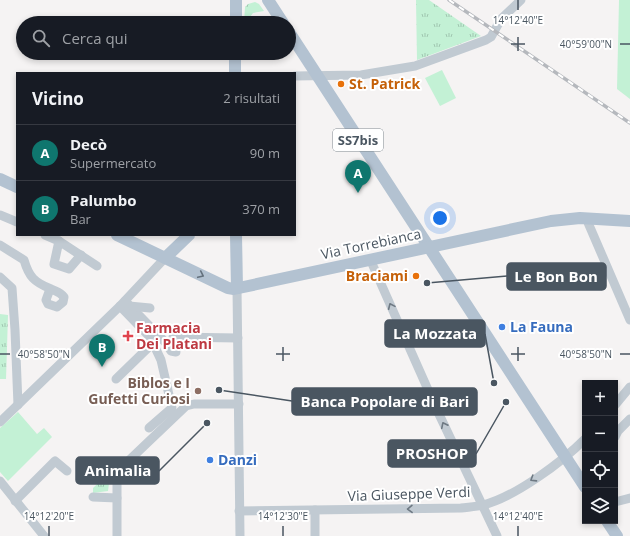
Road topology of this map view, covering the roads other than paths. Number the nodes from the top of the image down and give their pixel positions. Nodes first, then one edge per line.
1 (268, 0) edge
2 (521, 0) edge
3 (238, 2) edge
4 (237, 16) edge
5 (278, 16) edge
6 (296, 43) edge
7 (235, 60) edge
8 (235, 72) edge
9 (296, 76) edge
10 (317, 76) junction
11 (0, 179) edge
12 (16, 187) edge
13 (0, 215) edge
14 (586, 218) junction
15 (630, 221) edge
16 (16, 222) edge
17 (47, 236) edge
18 (119, 236) edge
19 (189, 236) edge
20 (236, 236) edge
21 (59, 241) junction
22 (0, 245) edge
23 (427, 247) junction
24 (81, 255) junction
25 (166, 258) junction
26 (370, 259) junction
27 (97, 266) dead end
28 (0, 277) edge
29 (237, 288) junction
30 (50, 289) dead end
31 (125, 304) junction
32 (150, 308) dead end
33 (630, 320) edge
34 (174, 337) dead end
35 (238, 338) junction
36 (153, 343) junction
37 (176, 352) dead end
38 (116, 379) dead end
39 (630, 387) edge
40 (618, 401) edge
41 (239, 404) junction
42 (18, 405) junction
43 (630, 419) edge
44 (0, 422) edge
45 (149, 428) dead end
46 (618, 430) edge
47 (582, 442) edge
48 (566, 458) junction
49 (65, 466) dead end
50 (0, 481) edge
51 (582, 482) edge
52 (93, 497) dead end
53 (117, 498) junction
54 (630, 498) edge
55 (15, 501) junction
56 (618, 501) edge
57 (483, 505) junction
58 (315, 510) junction
59 (240, 511) junction
60 (609, 524) edge
61 (44, 536) edge
62 (117, 536) edge
63 (240, 536) edge
64 (315, 536) edge
65 (497, 536) edge
66 (616, 536) edge

1 - 5 main road
2 - 10 street
3 - 4 main road
6 - 10 main road, SS7bis
7 - 8 main road
9 - 10 street
10 - 23 main road, SS7bis
11 - 12 main road
13 - 16 street
14 - 15 main road, Via Torrebianca
14 - 23 main road, Via Torrebianca
14 - 33 street
17 - 21 street
18 - 25 main road
19 - 25 main road
20 - 29 main road
21 - 24 street
21 - 24 street
22 - 30 street
23 - 26 main road, Via Torrebianca
23 - 48 main road, SS7bis
24 - 27 street
25 -> 29 main road
25 - 31 street
26 - 29 main road, Via Torrebianca
57 -> 26 street
28 - 42 street
29 - 35 street
31 - 32 street
31 - 36 street
31 - 37 street
31 - 42 street
34 - 35 street
35 - 41 street
36 - 38 street
36 - 45 street
39 - 40 street
41 - 53 street
41 - 59 street
42 - 44 street
43 - 46 street
47 - 48 street, Via Giuseppe Verdi
48 - 51 main road, SS7bis
48 -> 57 street, Via Giuseppe Verdi
49 - 55 street
50 - 55 street
52 - 53 street
53 - 62 street
54 - 56 street
55 - 61 street
57 -> 58 street, Via Giuseppe Verdi
57 - 65 street
58 - 59 street, Via Giuseppe Verdi
58 - 64 street
59 - 63 street
60 - 66 main road

